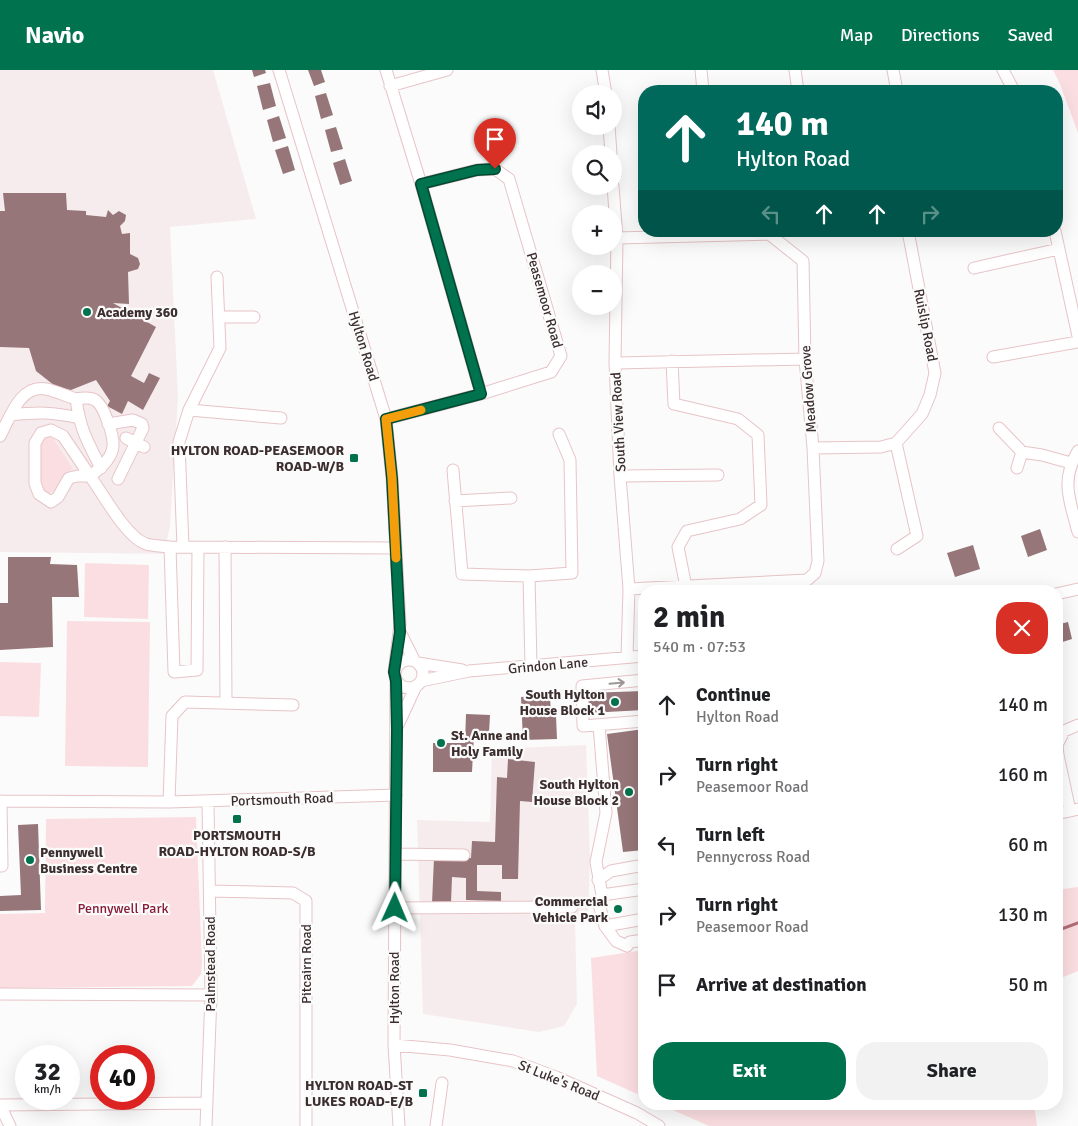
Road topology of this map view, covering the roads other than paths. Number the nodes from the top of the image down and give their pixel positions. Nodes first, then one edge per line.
1 (280, 70) edge
2 (386, 70) edge
3 (447, 70) edge
4 (602, 70) edge
5 (701, 70) edge
6 (795, 70) edge
7 (893, 70) edge
8 (1003, 70) edge
9 (604, 85) edge
10 (702, 85) edge
11 (797, 85) edge
12 (897, 85) edge
13 (1011, 85) edge
14 (390, 86) junction
15 (421, 184) junction
16 (655, 237) edge
17 (773, 237) edge
18 (909, 237) edge
19 (1056, 237) edge
20 (622, 238) edge
21 (1059, 249) junction
22 (617, 255) edge
23 (974, 268) dead end
24 (217, 277) dead end
25 (254, 317) dead end
26 (219, 318) junction
27 (1078, 336) edge
28 (1078, 342) edge
29 (993, 357) dead end
30 (805, 359) junction
31 (672, 362) junction
32 (615, 363) junction
33 (481, 394) junction
34 (76, 399) junction
35 (189, 410) junction
36 (11, 416) junction
37 (79, 418) junction
38 (281, 418) dead end
39 (386, 419) junction
40 (108, 424) junction
41 (998, 428) dead end
42 (559, 434) dead end
43 (0, 436) edge
44 (896, 443) junction
45 (813, 448) junction
46 (119, 450) dead end
47 (1078, 451) edge
48 (1022, 452) junction
49 (134, 456) junction
50 (1071, 463) junction
51 (101, 468) junction
52 (1017, 468) dead end
53 (452, 470) dead end
54 (718, 475) dead end
55 (90, 476) junction
56 (620, 476) junction
57 (118, 479) dead end
58 (511, 498) dead end
59 (455, 501) junction
60 (1078, 532) edge
61 (170, 547) junction
62 (183, 547) junction
63 (198, 547) junction
64 (225, 547) junction
65 (396, 548) junction
66 (897, 549) dead end
67 (530, 576) junction
68 (686, 585) edge
69 (721, 585) edge
70 (629, 589) junction
71 (638, 589) edge
72 (1078, 589) edge
73 (1063, 592) edge
74 (400, 632) junction
75 (638, 656) edge
76 (627, 657) junction
77 (416, 662) junction
78 (530, 666) junction
79 (469, 671) junction
80 (395, 676) junction
81 (638, 681) edge
82 (418, 684) junction
83 (226, 703) junction
84 (292, 705) dead end
85 (638, 722) edge
86 (599, 725) junction
87 (1078, 726) edge
88 (397, 729) junction
89 (1063, 734) edge
90 (1063, 772) edge
91 (396, 795) junction
92 (0, 801) edge
93 (169, 802) junction
94 (208, 802) junction
95 (1074, 810) edge
96 (396, 854) junction
97 (464, 855) dead end
98 (0, 866) edge
99 (638, 866) edge
100 (598, 880) junction
101 (638, 890) edge
102 (210, 891) junction
103 (602, 895) junction
104 (572, 907) dead end
105 (395, 908) junction
106 (638, 920) edge
107 (605, 926) junction
108 (638, 941) edge
109 (0, 994) edge
110 (211, 995) junction
111 (394, 1045) junction
112 (442, 1083) dead end
113 (206, 1103) junction
114 (0, 1105) edge
115 (10, 1126) edge
116 (206, 1126) edge
117 (306, 1126) edge
118 (399, 1126) edge
119 (436, 1126) edge
120 (659, 1126) edge

1 - 39 street, Hylton Road
2 - 14 street
3 - 14 street
4 - 9 street
5 - 10 street
6 - 11 street
7 - 12 street
8 - 13 street
14 - 15 street
15 - 33 street
15 - 33 street, Peasemoor Road
16 - 20 street, Meadow Grove
17 - 30 street, Meadow Grove
18 - 44 street, Ruislip Road
19 - 21 street
21 - 23 street
21 - 27 street
22 - 32 street, South View Road
24 - 26 street
25 - 26 street
26 - 35 street
28 - 29 street
30 - 31 street
30 - 45 street, Meadow Grove
31 - 32 street
31 - 68 street
32 - 56 street, South View Road
33 - 39 street, Peasemoor Road
34 - 36 street
34 - 37 street
34 - 40 street
35 - 38 street
35 - 62 street
36 - 37 street
36 - 43 street
37 - 51 street
39 - 65 street, Hylton Road
40 - 49 street
40 - 51 street
41 - 48 street
42 - 67 street
44 - 45 street
44 - 66 street
45 - 69 street, Meadow Grove
46 - 49 street
47 - 50 street
48 - 50 street
48 - 52 street
49 - 57 street
50 - 60 street
51 - 55 street
53 - 59 street
54 - 56 street
55 - 55 street
55 - 61 street
56 - 70 street, South View Road
58 - 59 street
59 - 67 street
61 - 62 street
61 - 63 street
62 - 63 street
63 - 64 street
64 - 65 street
64 - 83 street
65 - 74 street, Hylton Road
67 - 78 street
70 - 71 street
70 - 76 street, South View Road
72 - 73 street
74 - 77 street, Hylton Road
74 - 80 street, Hylton Road
75 - 76 street, Grindon Lane
76 - 78 street, Grindon Lane
77 - 79 street, Grindon Lane
77 - 80 street
77 - 82 street
78 - 79 street, Grindon Lane
79 - 82 street, Grindon Lane
80 - 82 street
80 - 88 street, Hylton Road
86 -> 81 street
82 - 88 street, Hylton Road
83 - 84 street
83 - 93 street
85 - 86 street
86 - 100 street
87 - 89 street
88 - 91 street, Hylton Road
90 - 95 street
91 - 94 street, Portsmouth Road
91 - 96 street, Hylton Road
92 - 93 street, Portsmouth Road
92 - 98 street
93 - 94 street, Portsmouth Road
94 - 102 street, Palmstead Road
96 - 97 street
96 - 105 street, Hylton Road
99 - 100 street
100 - 103 street
101 - 103 street
102 - 110 street, Palmstead Road
102 - 117 street, Pitcairn Road
103 - 107 street
104 - 105 street
105 - 111 street, Hylton Road
106 - 107 street
107 - 108 street
109 - 110 street
110 - 113 street, Palmstead Road
111 - 118 street, Hylton Road
111 - 120 street, St Luke's Road
112 - 119 street
113 - 114 street
113 - 116 street, Palmstead Road
114 - 115 street

